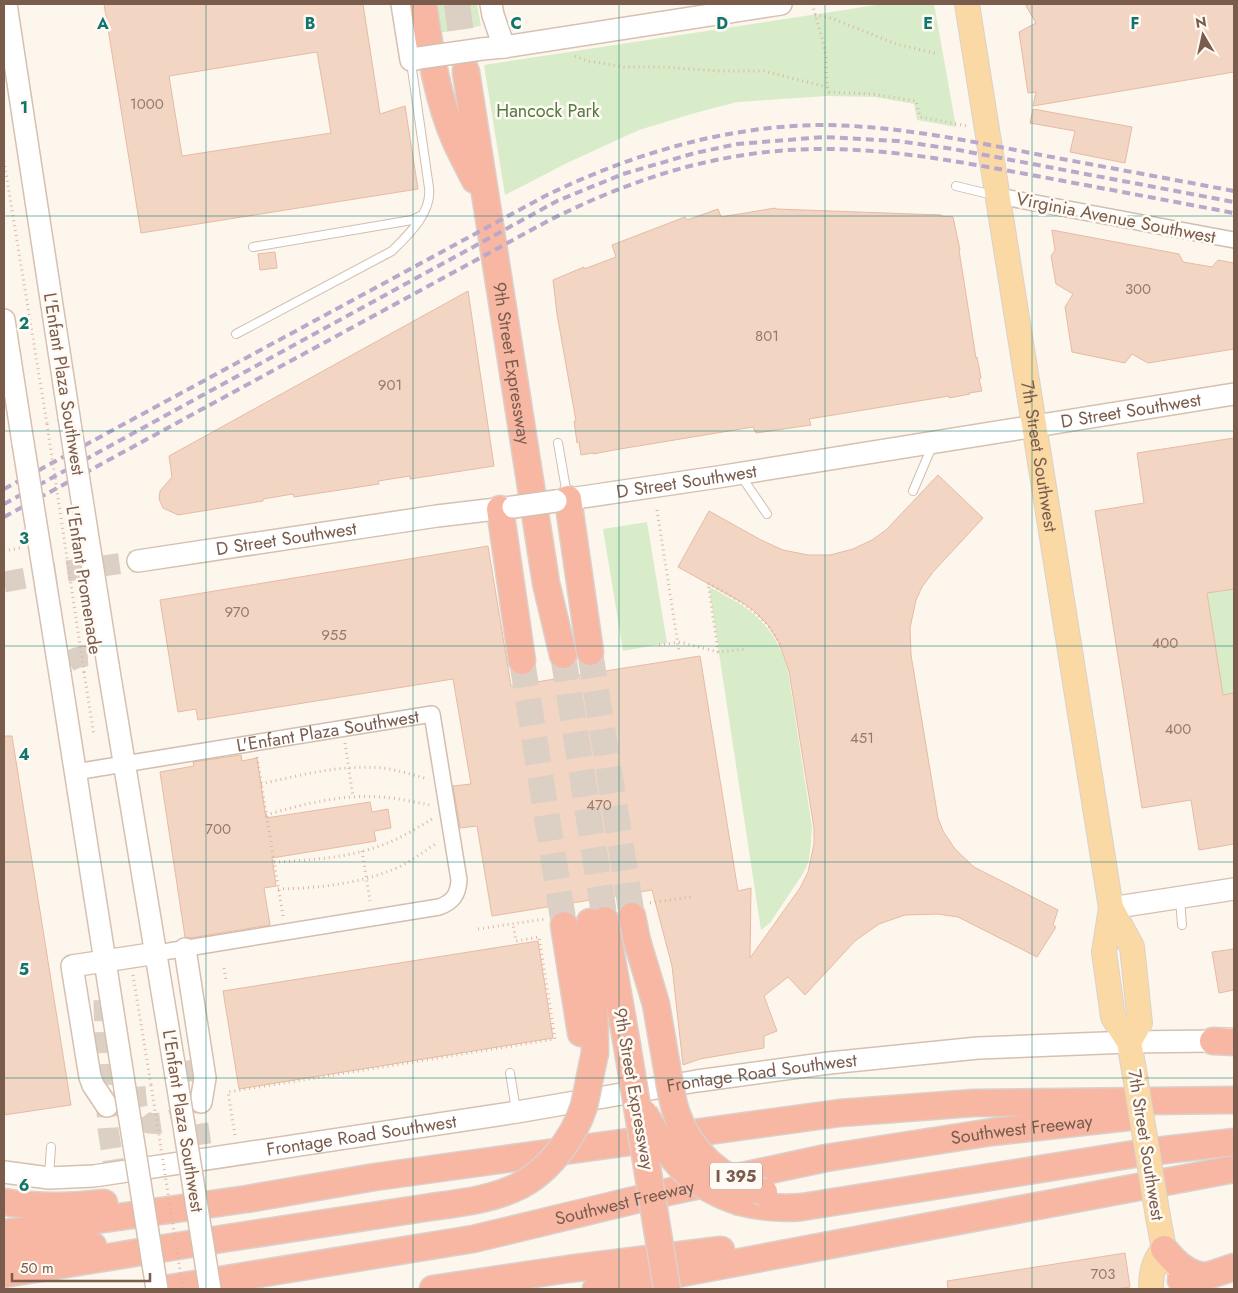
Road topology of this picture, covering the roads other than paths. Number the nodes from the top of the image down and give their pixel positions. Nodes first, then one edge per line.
1 (6, 4) edge
2 (402, 4) edge
3 (423, 4) edge
4 (491, 4) edge
5 (781, 4) edge
6 (967, 4) edge
7 (504, 47) junction
8 (415, 59) junction
9 (466, 72) tunnel mouth
10 (956, 186) dead end
11 (998, 196) junction
12 (486, 201) junction
13 (421, 215) junction
14 (1234, 240) edge
15 (253, 246) dead end
16 (4, 320) edge
17 (236, 334) dead end
18 (1234, 394) edge
19 (1035, 426) junction
20 (558, 443) dead end
21 (934, 443) junction
22 (739, 473) junction
23 (913, 490) dead end
24 (562, 500) junction
25 (507, 508) junction
26 (767, 514) dead end
27 (138, 562) tunnel mouth
28 (590, 652) tunnel mouth
29 (556, 656) tunnel mouth
30 (522, 661) tunnel mouth
31 (124, 765) junction
32 (75, 772) junction
33 (1234, 889) edge
34 (1180, 897) junction
35 (1111, 908) junction
36 (632, 916) tunnel mouth
37 (564, 925) tunnel mouth
38 (1182, 925) dead end
39 (185, 949) junction
40 (157, 953) junction
41 (106, 961) junction
42 (1227, 1040) edge
43 (1129, 1042) junction
44 (589, 1053) junction
45 (510, 1073) dead end
46 (636, 1099) junction
47 (1234, 1100) edge
48 (201, 1102) tunnel mouth
49 (107, 1106) dead end
50 (1234, 1106) edge
51 (517, 1112) junction
52 (1234, 1142) edge
53 (51, 1147) dead end
54 (1234, 1169) edge
55 (4, 1172) edge
56 (376, 1176) junction
57 (49, 1178) junction
58 (925, 1186) junction
59 (4, 1202) edge
60 (948, 1224) junction
61 (4, 1233) edge
62 (221, 1239) junction
63 (1164, 1249) junction
64 (4, 1252) edge
65 (1234, 1267) edge
66 (4, 1274) edge
67 (1190, 1282) edge
68 (157, 1289) edge
69 (165, 1289) edge
70 (210, 1289) edge
71 (433, 1289) edge
72 (596, 1289) edge
73 (667, 1289) edge
74 (1151, 1289) edge

1 - 31 street, L'Enfant Plaza Southwest, bridge
2 - 8 street
3 - 12 highway
4 - 7 street
5 - 7 street
6 - 11 main road, 7th Street Southwest
7 - 8 street, bridge
8 - 13 lane
9 - 12 highway, 9th Street Expressway
10 - 11 lane
11 - 14 street, Virginia Avenue Southwest
11 - 19 main road, 7th Street Southwest
12 - 29 highway, 9th Street Expressway
13 - 15 lane
13 - 17 lane
16 - 32 street, bridge
18 - 19 street, D Street Southwest
19 - 21 street, D Street Southwest
19 - 35 main road, 7th Street Southwest
20 - 24 lane
21 - 22 street, D Street Southwest
21 - 23 lane
22 - 24 street, D Street Southwest
22 - 26 lane
24 - 25 street, D Street Southwest, bridge
24 - 28 highway
25 - 27 street, D Street Southwest
25 - 30 highway
31 - 32 street, L'Enfant Plaza Southwest
31 - 39 street, L'Enfant Plaza Southwest
31 - 40 street, L'Enfant Plaza Southwest
32 - 41 street
33 - 34 street
34 - 35 street
34 - 38 lane
35 - 43 main road, 7th Street Southwest
36 - 58 highway, bridge
37 - 44 highway
39 - 40 street, L'Enfant Plaza Southwest
39 - 48 street
40 - 41 street, L'Enfant Plaza Southwest
40 - 70 street, L'Enfant Plaza Southwest, bridge
41 - 49 street, L'Enfant Plaza Southwest
41 - 68 street, bridge
42 - 43 street, Frontage Road Southwest
43 - 51 street, Frontage Road Southwest
43 - 63 main road, 7th Street Southwest, bridge
44 - 46 highway, 9th Street Expressway, bridge
44 - 62 highway, bridge
45 - 51 lane
46 - 58 highway, bridge
46 - 73 highway, 9th Street Expressway, bridge
47 - 56 highway
50 - 69 highway, Southwest Freeway / I 395
51 - 57 street, Frontage Road Southwest
52 - 58 highway
53 - 57 lane
54 - 60 highway
55 - 57 street, Frontage Road Southwest
56 - 59 highway
56 - 61 highway
60 - 71 highway
60 - 72 highway
62 - 64 highway
62 - 66 highway
63 - 67 highway
63 - 74 main road
65 - 67 highway

